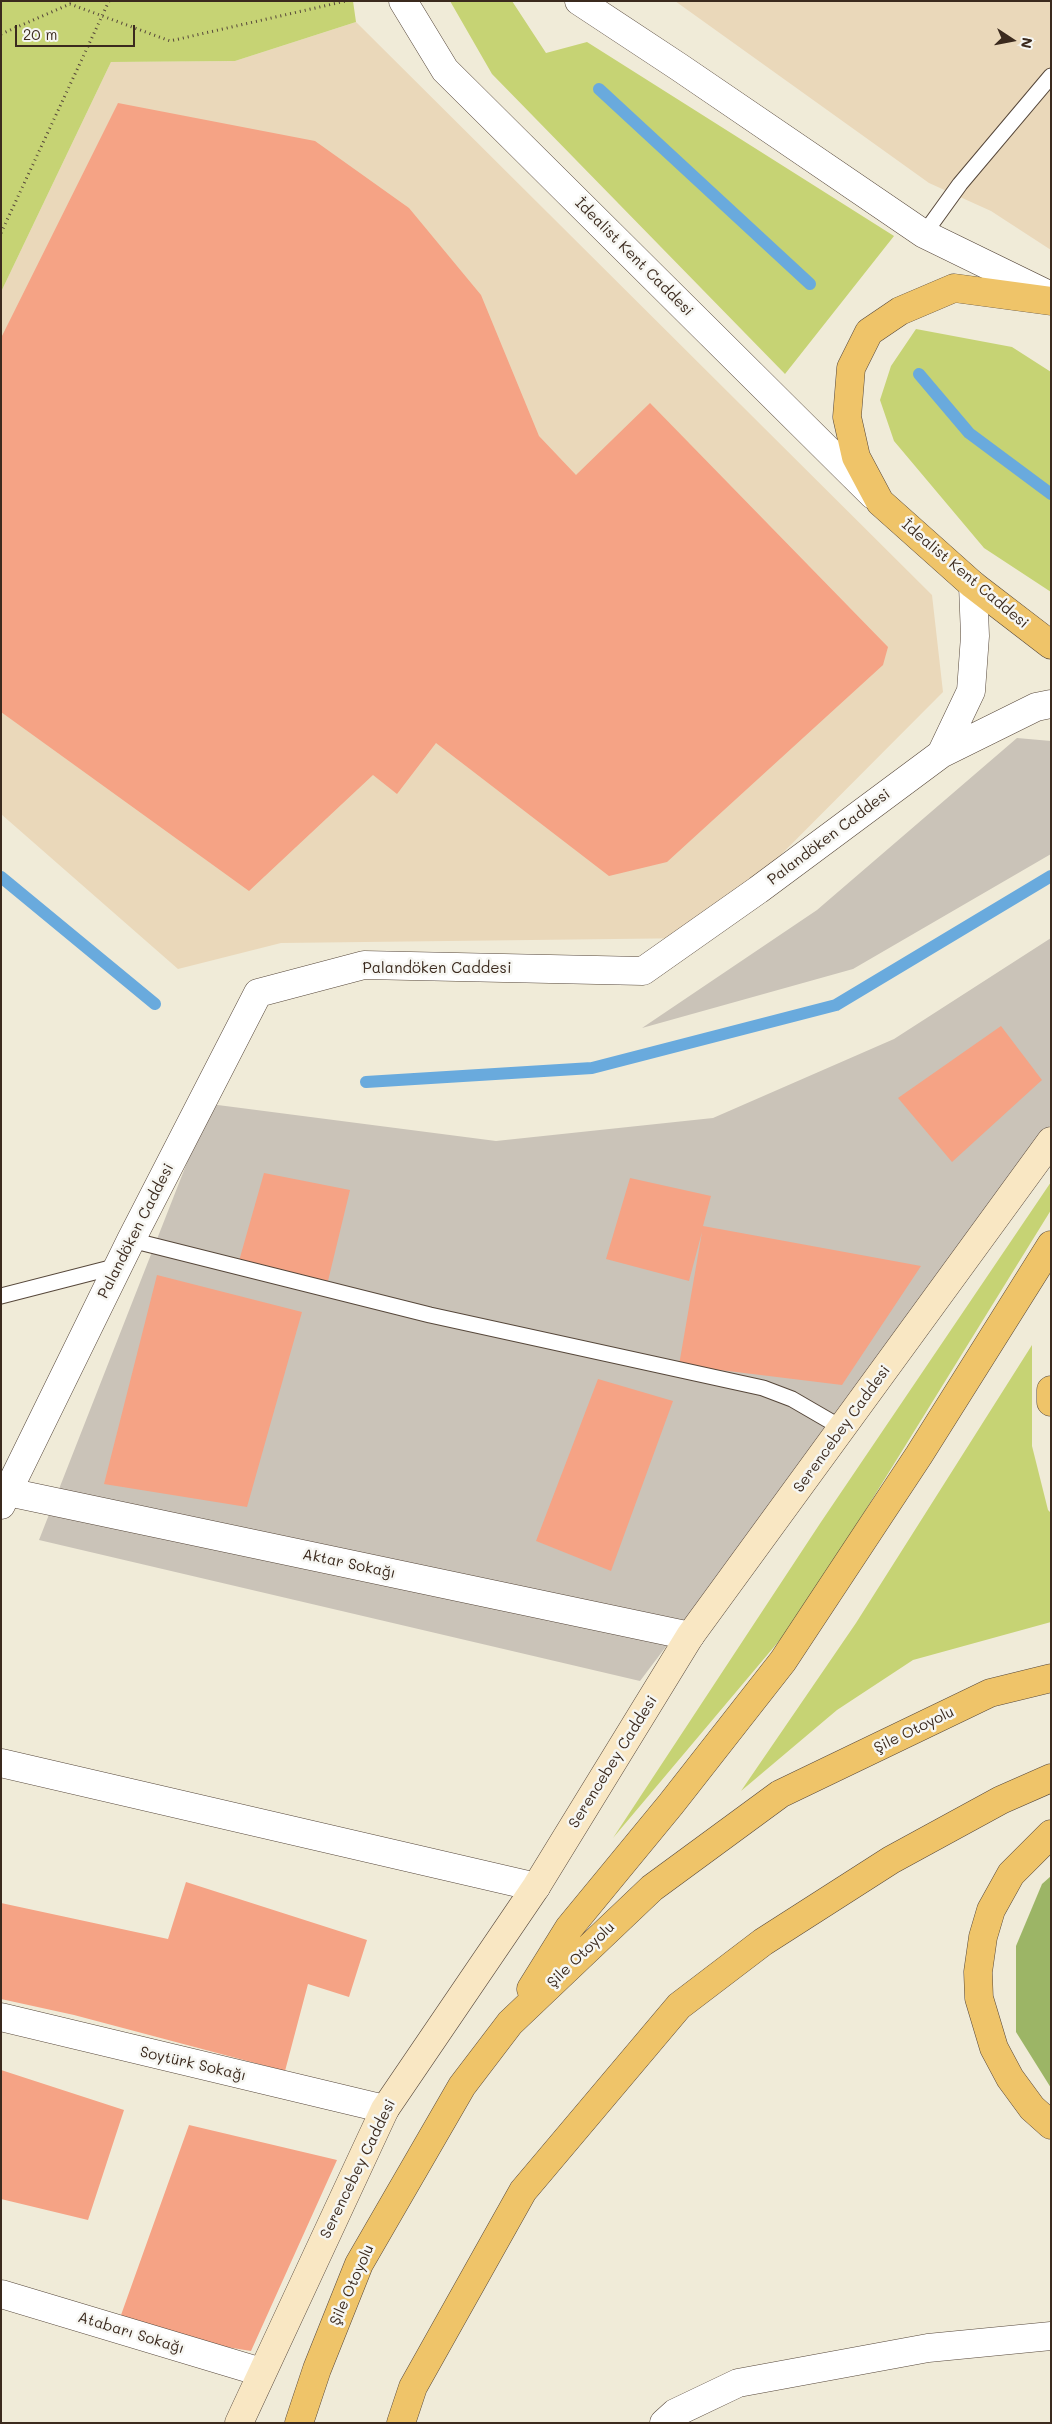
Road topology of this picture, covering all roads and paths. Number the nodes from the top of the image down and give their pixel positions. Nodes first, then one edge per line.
1 (109, 1) edge
2 (346, 1) edge
3 (403, 1) edge
4 (579, 1) edge
5 (102, 17) junction
6 (1, 34) edge
7 (1051, 76) edge
8 (1, 233) edge
9 (924, 234) junction
10 (1051, 296) edge
11 (1051, 302) edge
12 (880, 502) junction
13 (974, 586) junction
14 (1051, 646) edge
15 (1051, 704) edge
16 (942, 754) junction
17 (1051, 1141) edge
18 (131, 1240) junction
19 (1051, 1245) edge
20 (118, 1266) junction
21 (1, 1296) edge
22 (1051, 1390) edge
23 (1051, 1402) edge
24 (842, 1428) junction
25 (5, 1498) edge
26 (690, 1636) junction
27 (1051, 1678) edge
28 (1, 1763) edge
29 (1051, 1778) edge
30 (1051, 1834) edge
31 (536, 1887) junction
32 (1, 2017) edge
33 (510, 2023) junction
34 (385, 2109) junction
35 (1051, 2125) edge
36 (1, 2294) edge
37 (1051, 2336) edge
38 (261, 2372) junction
39 (239, 2423) edge
40 (300, 2423) edge
41 (401, 2423) edge
42 (664, 2423) edge

1 - 5 path
2 - 5 path
3 - 12 street, İdealist Kent Caddesi
4 - 9 street
5 - 6 path
5 - 8 path
7 - 9 lane
9 - 10 street
11 - 12 main road, İdealist Kent Caddesi
12 - 13 main road, İdealist Kent Caddesi
13 - 14 main road, İdealist Kent Caddesi
13 - 16 street
15 - 16 street, Palandöken Caddesi
16 - 18 street, Palandöken Caddesi
17 - 24 main road, Serencebey Caddesi
18 - 20 street, Palandöken Caddesi
18 - 24 lane
19 - 33 main road
20 - 21 lane
20 - 25 street, Palandöken Caddesi
22 - 23 main road
24 - 26 main road, Serencebey Caddesi
25 - 26 street, Aktar Sokağı
26 - 31 main road, Serencebey Caddesi
27 - 33 main road, Şile Otoyolu
28 - 31 street
29 - 41 main road
30 - 35 main road
31 - 34 main road, Serencebey Caddesi
32 - 34 street, Soytürk Sokağı
33 - 40 main road, Şile Otoyolu
34 - 38 main road, Serencebey Caddesi
36 - 38 street, Atabarı Sokağı
37 - 42 street
38 - 39 main road, Serencebey Caddesi

